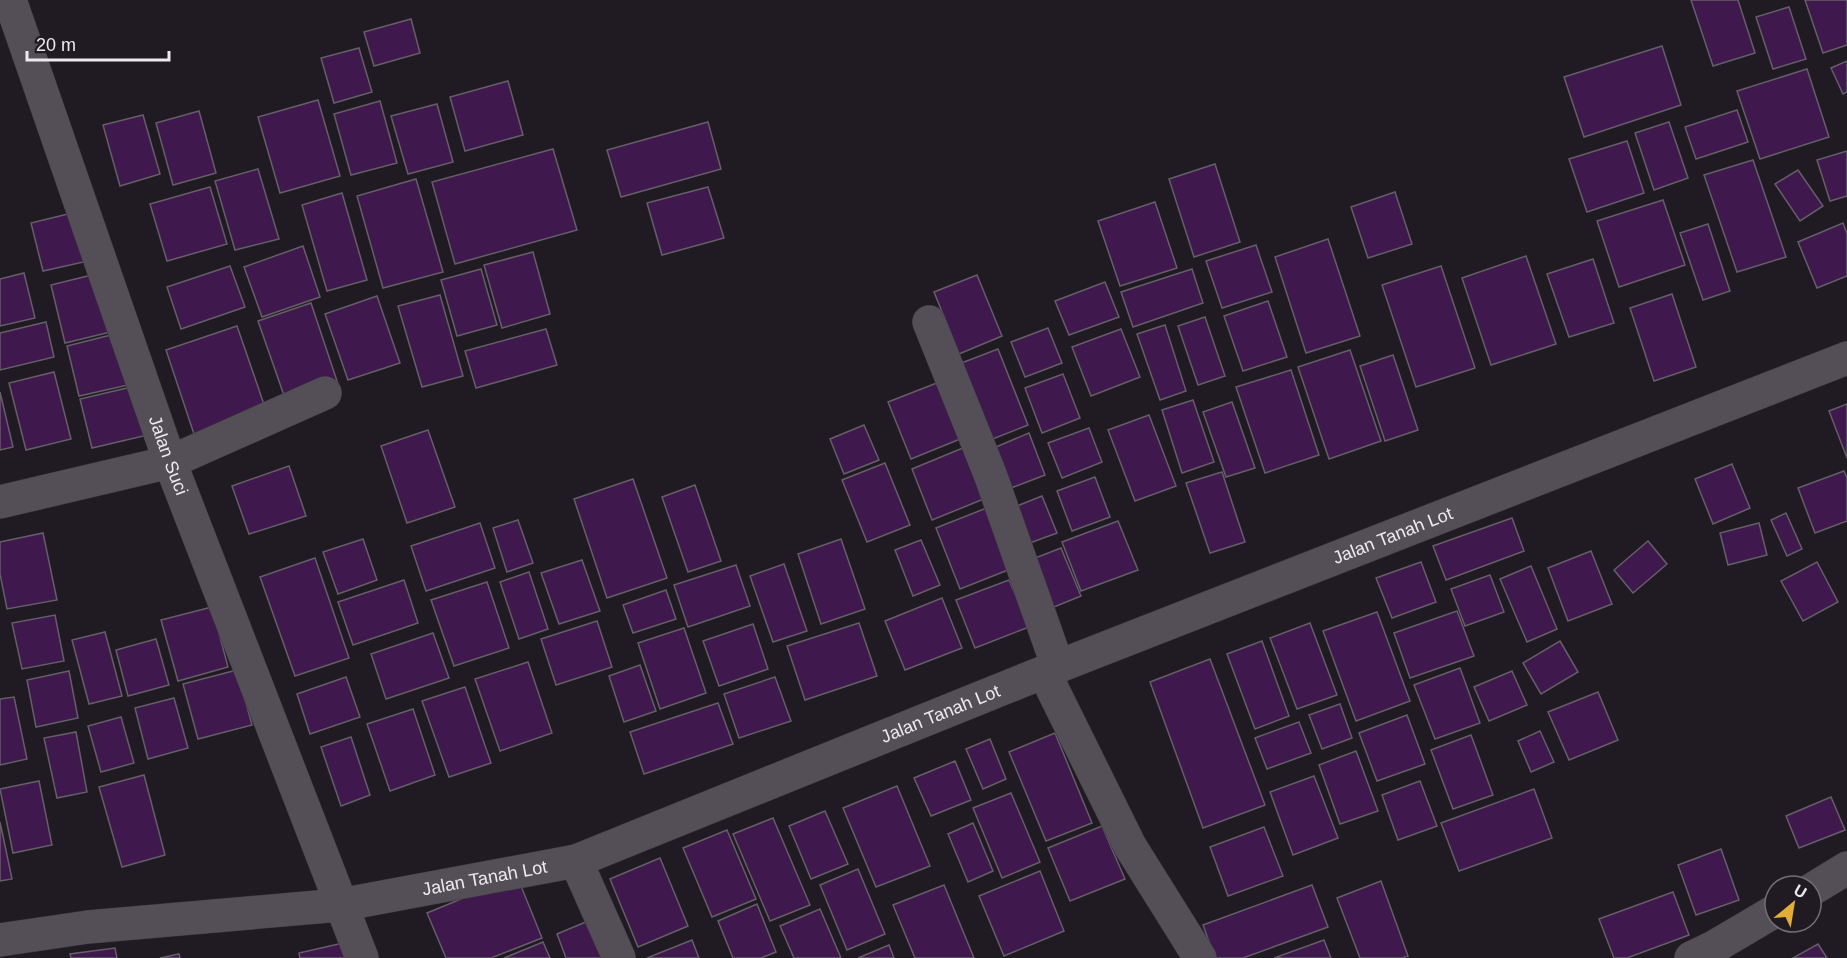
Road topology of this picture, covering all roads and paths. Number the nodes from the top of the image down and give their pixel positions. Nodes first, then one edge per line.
1 (10, 0) edge
2 (929, 322) dead end
3 (1847, 358) edge
4 (325, 393) dead end
5 (170, 462) junction
6 (0, 502) edge
7 (1051, 670) junction
8 (576, 861) junction
9 (1847, 868) edge
10 (1823, 883) edge
11 (340, 905) junction
12 (1763, 918) edge
13 (0, 940) edge
14 (362, 958) edge
15 (619, 958) edge
16 (1200, 958) edge
17 (1691, 958) edge

1 - 5 street, Jalan Suci
2 - 7 street
3 - 7 street, Jalan Tanah Lot
4 - 5 street
5 - 6 street
5 - 11 street, Jalan Suci
7 - 8 street, Jalan Tanah Lot
7 - 16 street
8 - 11 street, Jalan Tanah Lot
8 - 15 street
9 - 10 street
11 - 13 street, Jalan Tanah Lot
11 - 14 street, Jalan Suci
12 - 17 street

